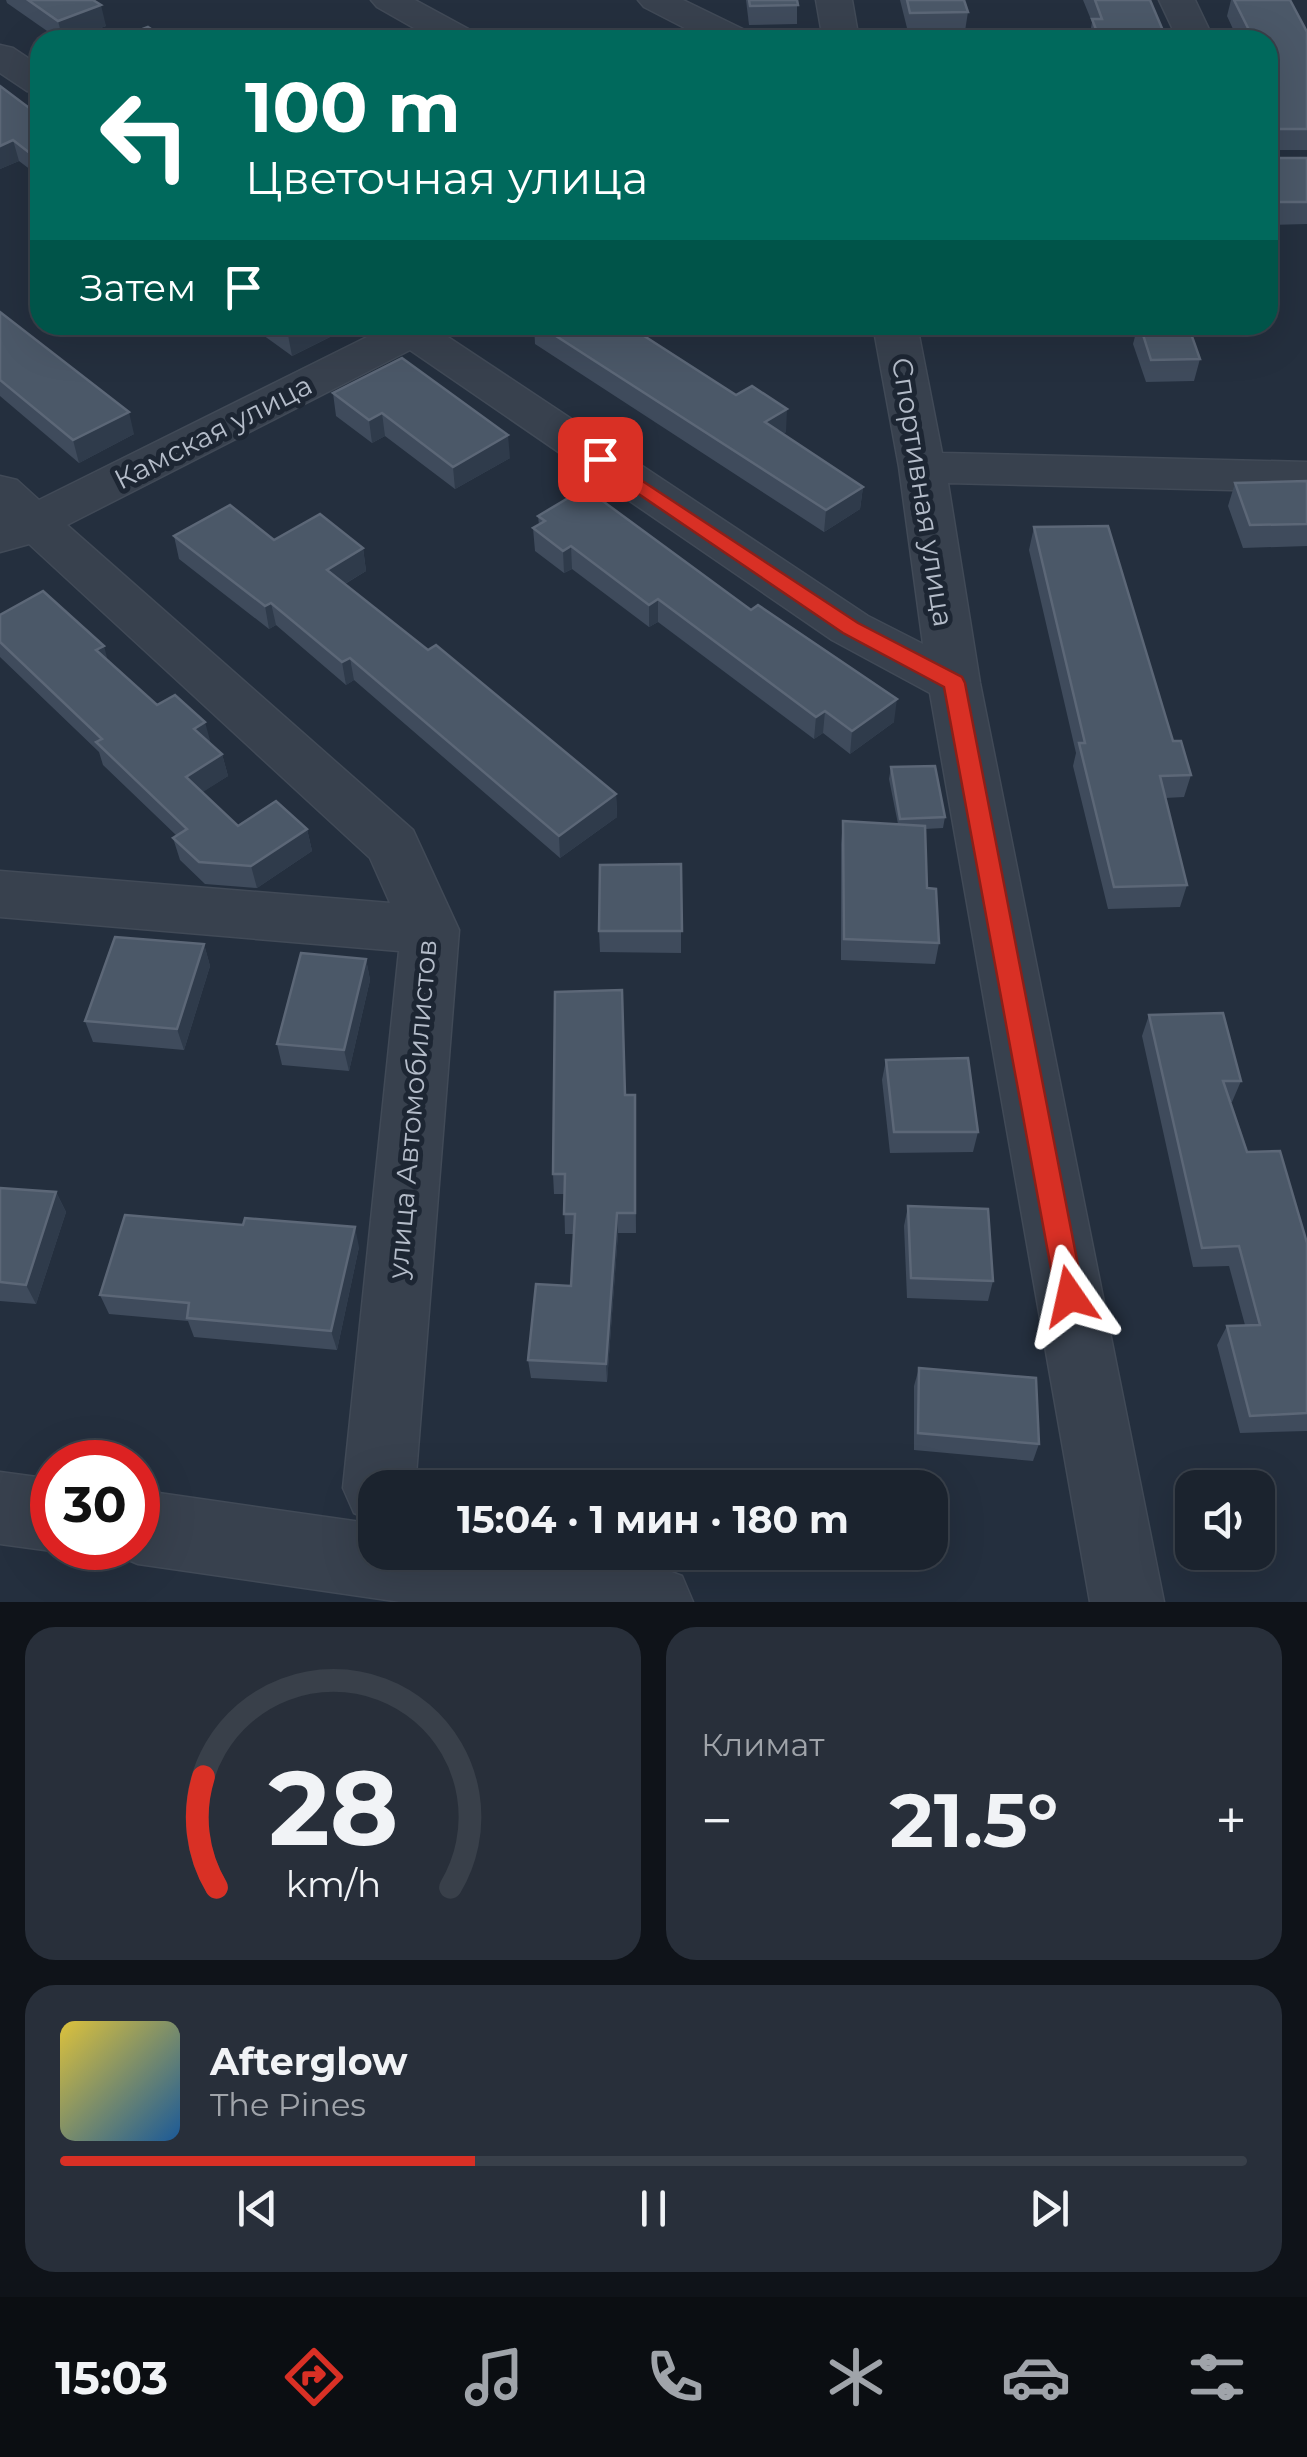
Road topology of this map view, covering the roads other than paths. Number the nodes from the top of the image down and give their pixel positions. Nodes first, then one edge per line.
1 (390, 0) edge
2 (656, 0) edge
3 (834, 0) edge
4 (1177, 0) edge
5 (442, 30) edge
6 (716, 30) edge
7 (839, 30) edge
8 (1191, 30) edge
9 (0, 56) edge
10 (30, 76) edge
11 (397, 335) edge
12 (426, 335) edge
13 (897, 335) edge
14 (922, 467) junction
15 (1307, 478) edge
16 (11, 517) edge
17 (954, 683) junction
18 (0, 894) edge
19 (430, 930) junction
20 (381, 1470) edge
21 (0, 1508) edge
22 (30, 1512) edge
23 (160, 1529) edge
24 (358, 1545) edge
25 (495, 1570) edge
26 (656, 1602) edge
27 (1128, 1602) edge

1 - 5 street
2 - 6 street
3 - 7 street
4 - 8 street
9 - 10 street
11 - 16 street, Камская улица
12 - 17 street
13 - 14 street, Спортивная улица
14 - 15 street
14 - 17 street, Спортивная улица
16 - 19 street, улица Автомобилистов
17 - 27 street, Спортивная улица
18 - 19 street
19 - 20 street, улица Автомобилистов
21 - 22 street
23 - 24 street
25 - 26 street

